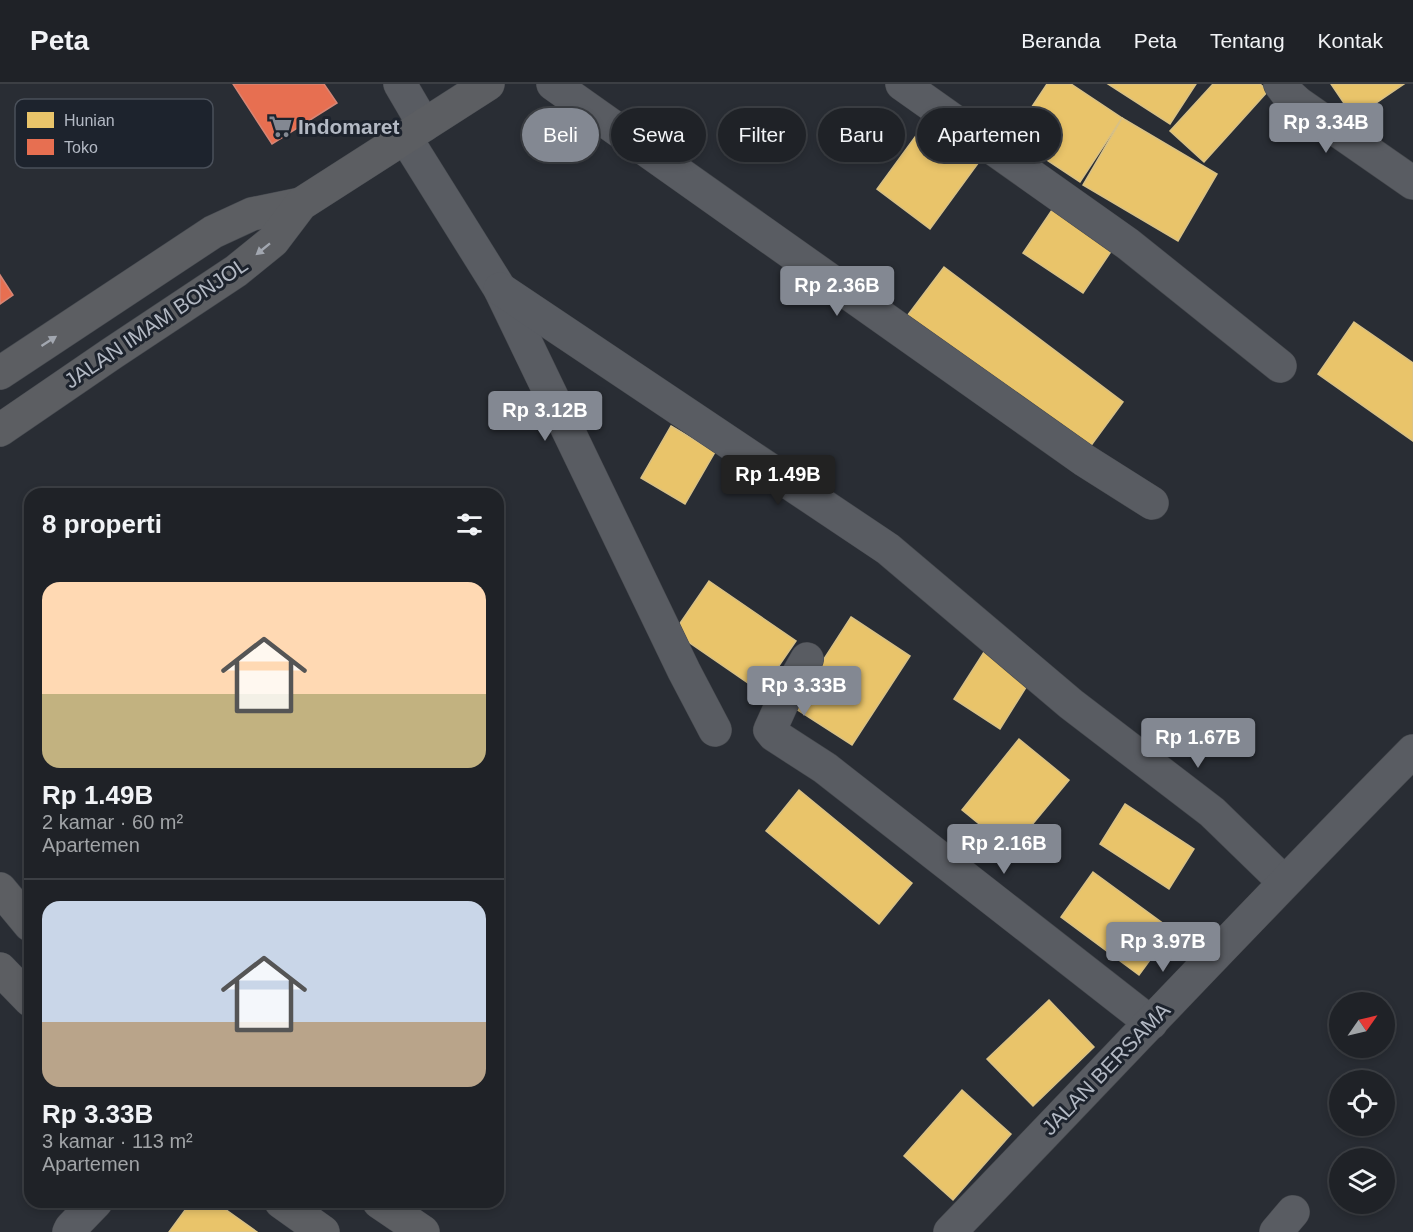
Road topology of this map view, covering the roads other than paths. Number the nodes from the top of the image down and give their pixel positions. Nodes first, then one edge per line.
1 (400, 84) edge
2 (488, 84) edge
3 (553, 84) edge
4 (902, 84) edge
5 (1280, 84) edge
6 (415, 131) junction
7 (1413, 183) edge
8 (301, 204) junction
9 (500, 290) junction
10 (1280, 366) dead end
11 (0, 372) edge
12 (27, 412) junction
13 (0, 430) edge
14 (0, 436) edge
15 (1152, 502) dead end
16 (807, 659) dead end
17 (715, 729) dead end
18 (1413, 751) edge
19 (1284, 882) junction
20 (0, 889) edge
21 (24, 918) edge
22 (0, 969) edge
23 (24, 994) edge
24 (1151, 1023) junction
25 (90, 1208) edge
26 (289, 1208) edge
27 (388, 1208) edge
28 (69, 1232) edge
29 (323, 1232) edge
30 (423, 1232) edge
31 (950, 1232) edge

1 - 6 street
2 - 6 highway, JALAN IMAM BONJOL
3 - 15 street
4 - 10 street
5 - 7 street
6 - 8 highway, JALAN IMAM BONJOL
6 - 9 street
11 -> 8 highway, JALAN IMAM BONJOL
8 -> 12 highway, JALAN IMAM BONJOL
9 - 17 street
9 - 19 street
12 - 13 highway, JALAN IMAM BONJOL
12 - 14 highway
16 - 24 street
18 - 19 street, JALAN BERSAMA
19 - 24 street, JALAN BERSAMA
20 - 21 highway
22 - 23 highway
24 - 31 street, JALAN BERSAMA
25 - 28 street
26 - 29 highway
27 - 30 highway

